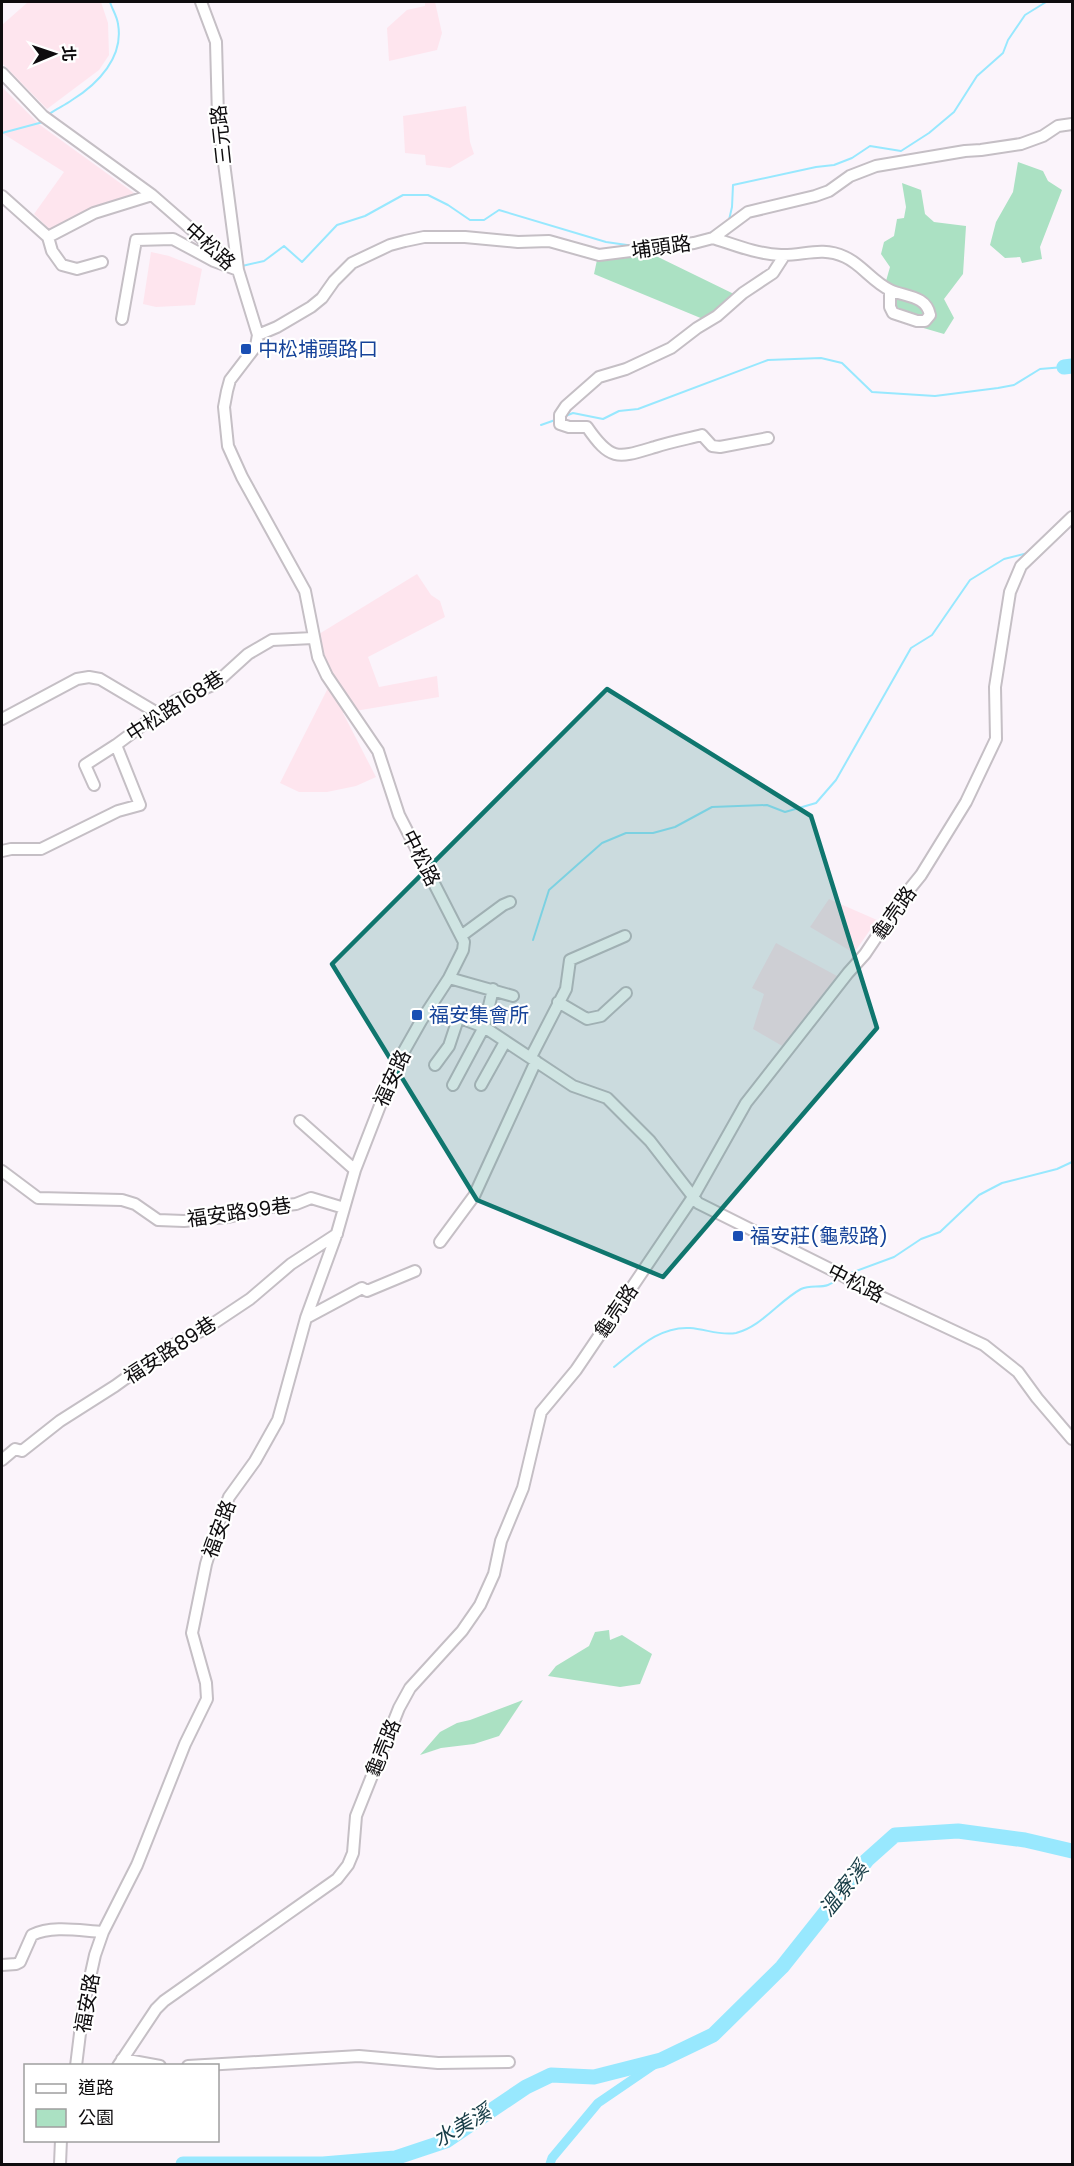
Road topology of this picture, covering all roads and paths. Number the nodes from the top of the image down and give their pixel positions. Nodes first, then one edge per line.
1 (201, 2) edge
2 (2, 73) edge
3 (1072, 124) edge
4 (152, 195) junction
5 (2, 196) edge
6 (48, 237) junction
7 (713, 238) junction
8 (784, 256) junction
9 (102, 262) dead end
10 (238, 270) junction
11 (890, 291) dead end
12 (122, 320) dead end
13 (258, 334) junction
14 (768, 438) dead end
15 (1072, 517) edge
16 (313, 638) junction
17 (159, 714) junction
18 (2, 719) edge
19 (116, 745) junction
20 (94, 785) dead end
21 (2, 851) edge
22 (510, 902) dead end
23 (461, 936) junction
24 (625, 936) dead end
25 (449, 978) junction
26 (493, 989) junction
27 (626, 993) dead end
28 (513, 996) dead end
29 (558, 1002) junction
30 (431, 1006) junction
31 (459, 1016) junction
32 (484, 1027) junction
33 (505, 1042) junction
34 (534, 1059) junction
35 (435, 1065) dead end
36 (453, 1084) dead end
37 (481, 1085) dead end
38 (300, 1121) dead end
39 (355, 1170) junction
40 (2, 1171) edge
41 (693, 1197) junction
42 (344, 1208) junction
43 (337, 1233) junction
44 (440, 1242) dead end
45 (415, 1270) dead end
46 (306, 1318) junction
47 (1072, 1439) edge
48 (2, 1460) edge
49 (103, 1932) junction
50 (2, 1965) edge
51 (120, 2062) edge
52 (509, 2062) dead end
53 (76, 2064) edge
54 (140, 2064) edge
55 (219, 2064) edge
56 (61, 2142) edge
57 (68, 2142) edge
58 (61, 2152) junction
59 (60, 2164) edge

1 - 10 street, 三元路
2 - 4 street, 中松路
3 - 7 street, 埔頭路
4 - 6 street
4 - 10 street, 中松路
5 - 6 street
6 - 9 street
7 - 8 street
7 - 13 street, 埔頭路
8 - 11 street
8 - 14 street
10 - 12 street
10 - 13 street, 中松路
13 - 16 street, 中松路
15 - 41 street, 龜壳路
16 - 17 street, 中松路168巷
16 - 23 street, 中松路
17 - 18 street
17 - 19 street, 中松路168巷
19 - 20 street
19 - 21 street, 中松路168巷
22 - 23 street
23 - 25 street
24 - 29 street
25 - 26 street
25 - 30 street
26 - 28 street
26 - 32 street
27 - 29 street
29 - 34 street
30 - 31 street, 中松路
30 - 39 street, 福安路
31 - 32 street, 中松路
31 - 35 street
32 - 33 street, 中松路
32 - 36 street
33 - 34 street, 中松路
33 - 37 street
34 - 41 street, 中松路
34 - 44 street
38 - 39 street
39 - 42 street, 福安路
40 - 42 street, 福安路99巷
41 - 47 street, 中松路
41 - 51 street, 龜壳路
42 - 43 street, 福安路
43 - 46 street, 福安路
43 - 48 street, 福安路89巷
45 - 46 street
46 - 49 street, 福安路
49 - 50 street
49 - 53 street, 福安路
51 - 54 street
52 - 55 street
56 - 58 street
57 - 58 street
58 - 59 street

